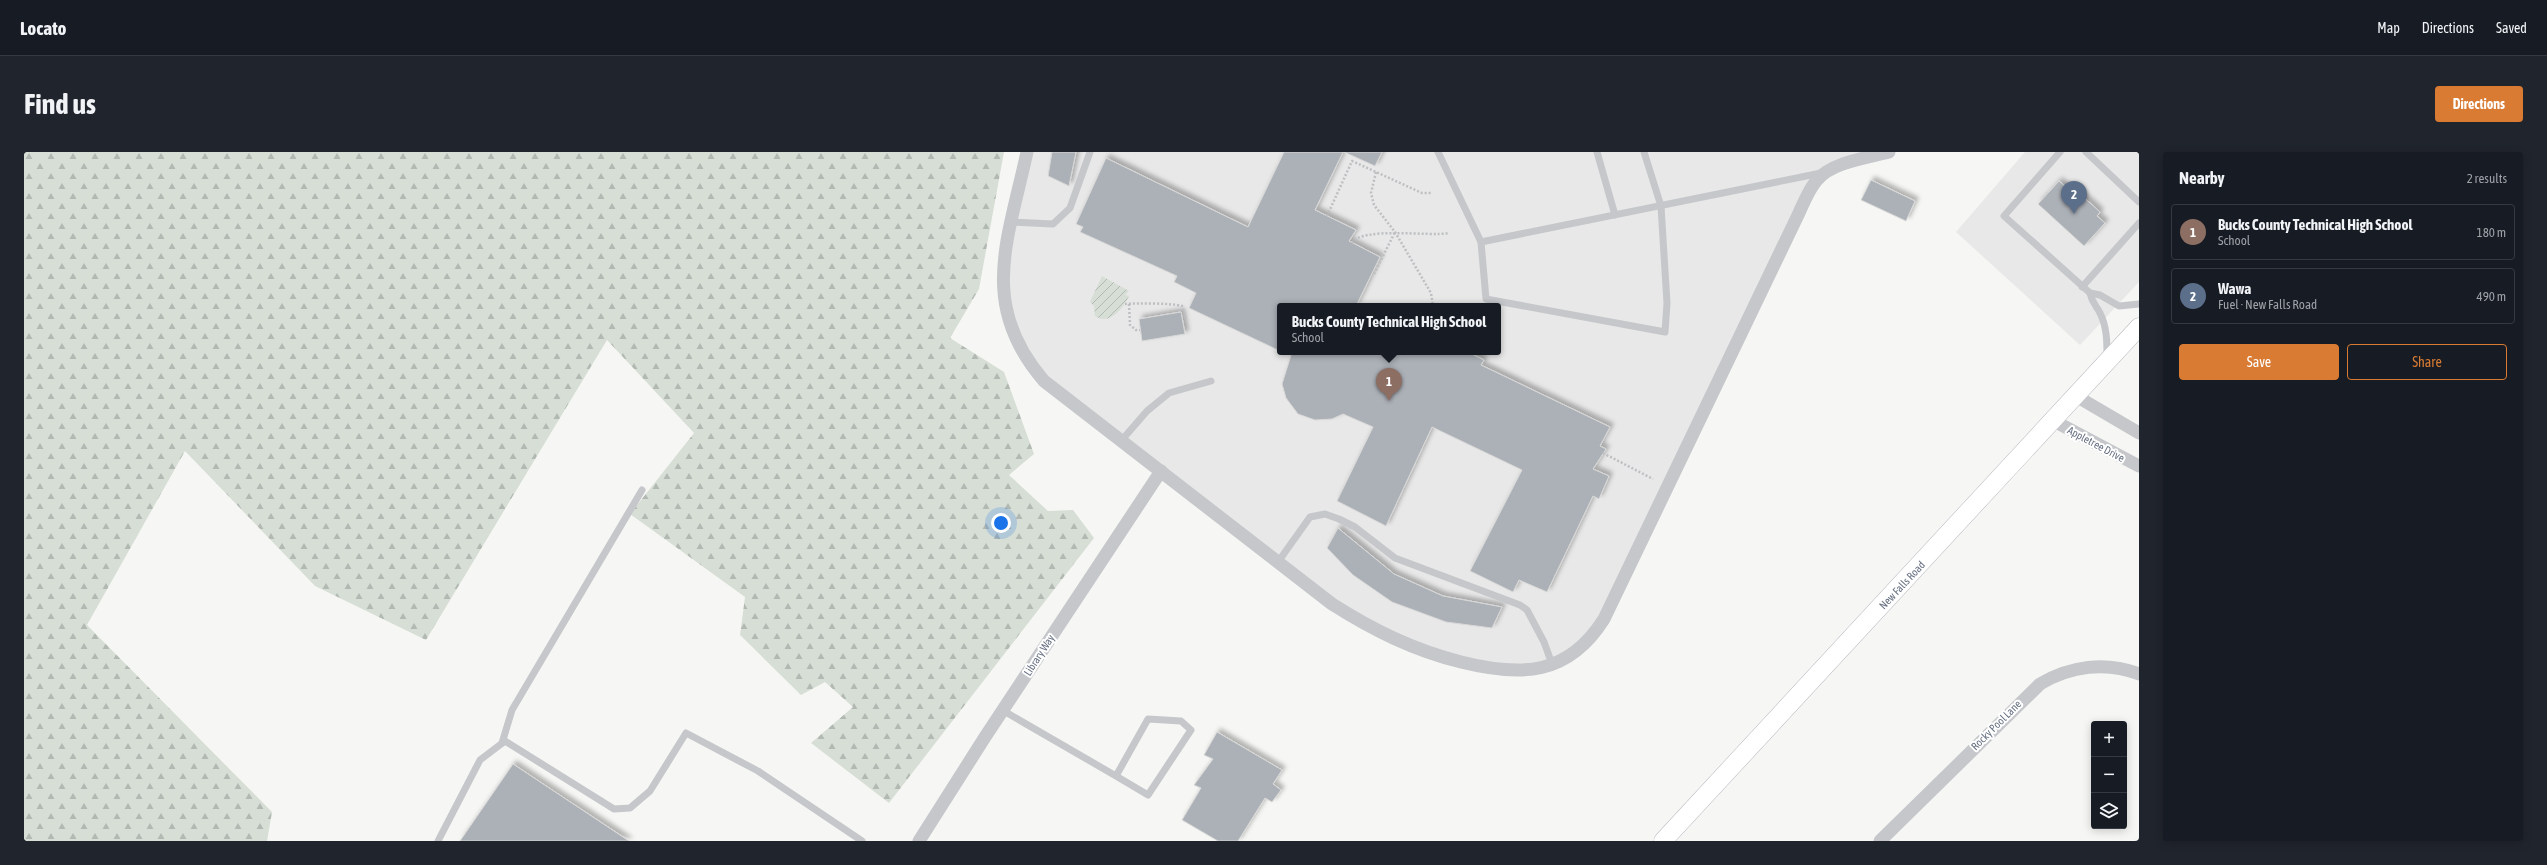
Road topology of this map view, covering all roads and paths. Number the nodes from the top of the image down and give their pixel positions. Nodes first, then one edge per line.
1 (1027, 152) edge
2 (1090, 152) edge
3 (1438, 152) edge
4 (1597, 152) edge
5 (1644, 152) edge
6 (1889, 152) edge
7 (2060, 152) edge
8 (2086, 152) edge
9 (1376, 172) junction
10 (1825, 173) junction
11 (1432, 193) dead end
12 (2139, 202) edge
13 (1661, 206) junction
14 (1615, 215) junction
15 (1327, 216) dead end
16 (1012, 222) junction
17 (2139, 224) edge
18 (1395, 232) junction
19 (1449, 233) dead end
20 (1481, 242) junction
21 (1352, 243) dead end
22 (1374, 274) dead end
23 (2082, 287) junction
24 (2090, 293) junction
25 (1433, 303) edge
26 (1126, 304) dead end
27 (1129, 304) junction
28 (2139, 304) edge
29 (1186, 319) dead end
30 (2139, 327) edge
31 (1140, 330) dead end
32 (2107, 362) junction
33 (1211, 381) dead end
34 (2076, 396) junction
35 (2054, 421) junction
36 (2139, 433) edge
37 (1121, 441) junction
38 (1603, 453) dead end
39 (2139, 466) edge
40 (1161, 471) junction
41 (1653, 479) dead end
42 (642, 490) dead end
43 (1278, 562) junction
44 (1552, 664) junction
45 (2139, 674) edge
46 (1002, 710) junction
47 (502, 743) junction
48 (1116, 776) junction
49 (438, 841) edge
50 (862, 841) edge
51 (920, 841) edge
52 (1663, 841) edge
53 (1880, 841) edge

1 - 16 street
2 - 16 lane
3 - 20 lane
4 - 14 lane
5 - 13 lane
6 - 10 street
7 - 23 lane
8 - 12 lane
9 - 11 path
9 - 15 path
9 - 18 path
10 - 13 lane
10 - 44 street
13 - 14 lane
13 - 20 lane
14 - 20 lane
16 - 37 street
17 - 23 lane
18 - 19 path
18 - 21 path
18 - 22 path
18 - 25 path
23 - 24 lane
24 - 28 lane
24 - 32 lane
26 - 27 path
27 - 29 path
27 - 31 path
30 - 32 main road, New Falls Road
32 - 34 main road, New Falls Road
33 - 37 lane
34 - 35 main road, New Falls Road
34 - 36 street
35 - 39 street, Appletree Drive
35 - 52 main road, New Falls Road
37 - 40 street
38 - 41 path
40 - 43 street
40 - 46 street, Library Way
42 - 47 lane
43 - 44 street
43 - 44 lane
45 - 53 street, Rocky Pool Lane
46 - 48 lane
46 - 51 street, Library Way
47 - 49 lane
47 - 50 lane
48 - 48 lane

